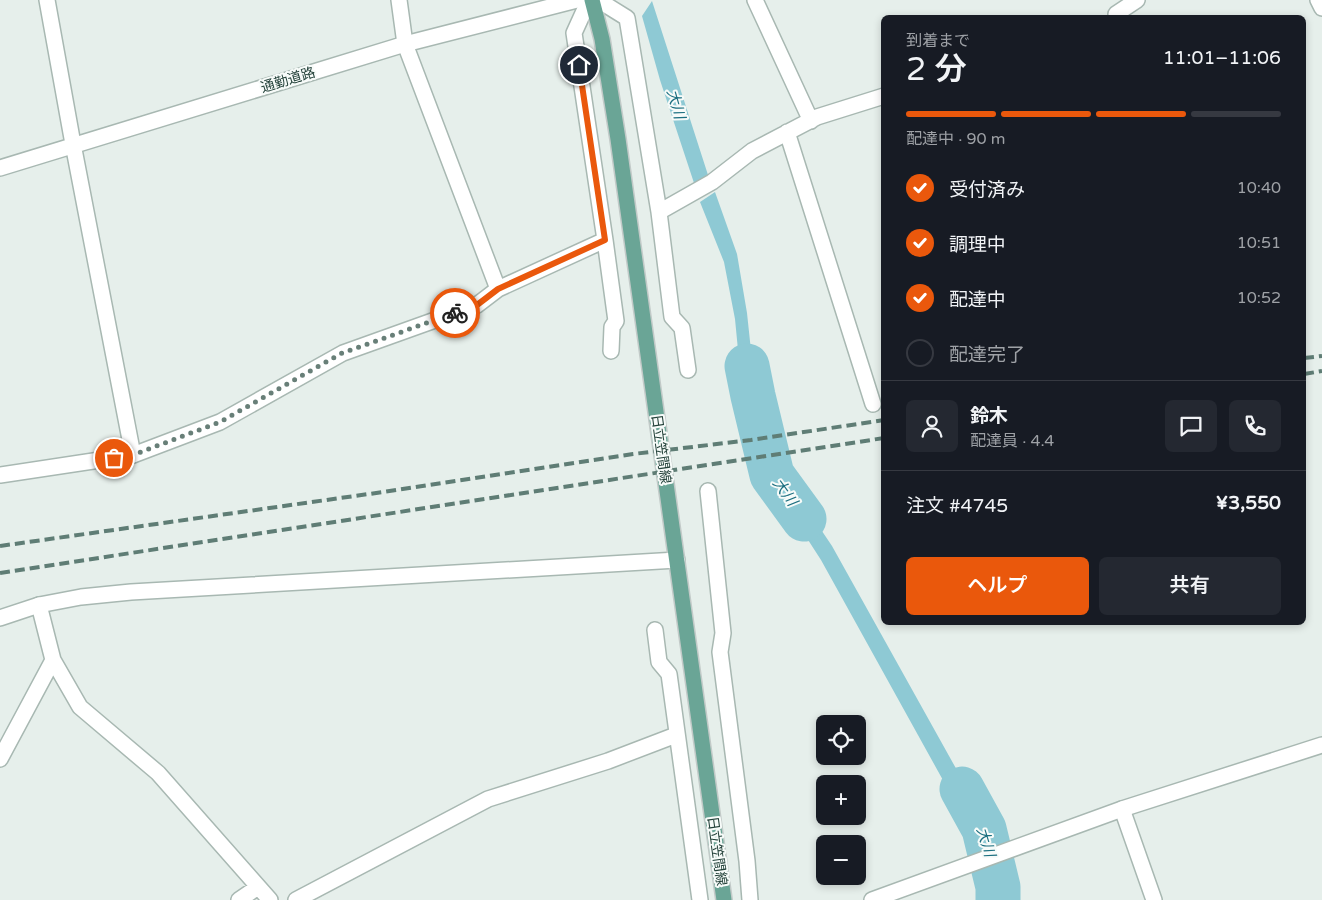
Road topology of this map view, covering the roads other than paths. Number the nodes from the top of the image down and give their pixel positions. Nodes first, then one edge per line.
1 (47, 0) edge
2 (399, 0) edge
3 (577, 0) edge
4 (590, 0) edge
5 (598, 0) edge
6 (755, 0) edge
7 (1137, 0) edge
8 (1318, 0) edge
9 (1322, 8) edge
10 (1115, 15) edge
11 (405, 44) junction
12 (881, 97) edge
13 (811, 121) junction
14 (787, 132) junction
15 (73, 144) junction
16 (0, 168) edge
17 (659, 212) junction
18 (605, 240) junction
19 (498, 289) junction
20 (611, 351) dead end
21 (688, 370) dead end
22 (873, 404) dead end
23 (133, 455) junction
24 (0, 475) edge
25 (708, 491) dead end
26 (677, 560) junction
27 (38, 606) junction
28 (0, 618) edge
29 (655, 630) dead end
30 (53, 660) junction
31 (676, 735) junction
32 (1322, 744) edge
33 (0, 759) edge
34 (1122, 809) junction
35 (258, 887) junction
36 (239, 900) edge
37 (270, 900) edge
38 (296, 900) edge
39 (700, 900) edge
40 (724, 900) edge
41 (750, 900) edge
42 (872, 900) edge
43 (1154, 900) edge

1 - 15 street
2 - 11 street
3 - 11 street, 通勤道路
4 - 18 street
4 - 26 main road, 日立笠間線
5 - 17 street
6 - 13 street
7 - 10 street
8 - 9 street
11 - 15 street, 通勤道路
11 - 19 street
12 - 13 street
13 - 14 street
14 - 17 street
14 - 22 street
15 - 16 street, 通勤道路
15 - 23 street
17 - 21 street
18 - 19 street
18 - 20 street
19 - 23 street
23 - 24 street
25 - 41 street
26 - 27 street
26 - 40 main road, 日立笠間線
27 - 28 street
27 - 30 street
29 - 31 street
30 - 33 street
30 - 35 street
31 - 38 street
31 - 39 street
32 - 34 street
34 - 42 street
34 - 43 street
35 - 36 street
35 - 37 street

